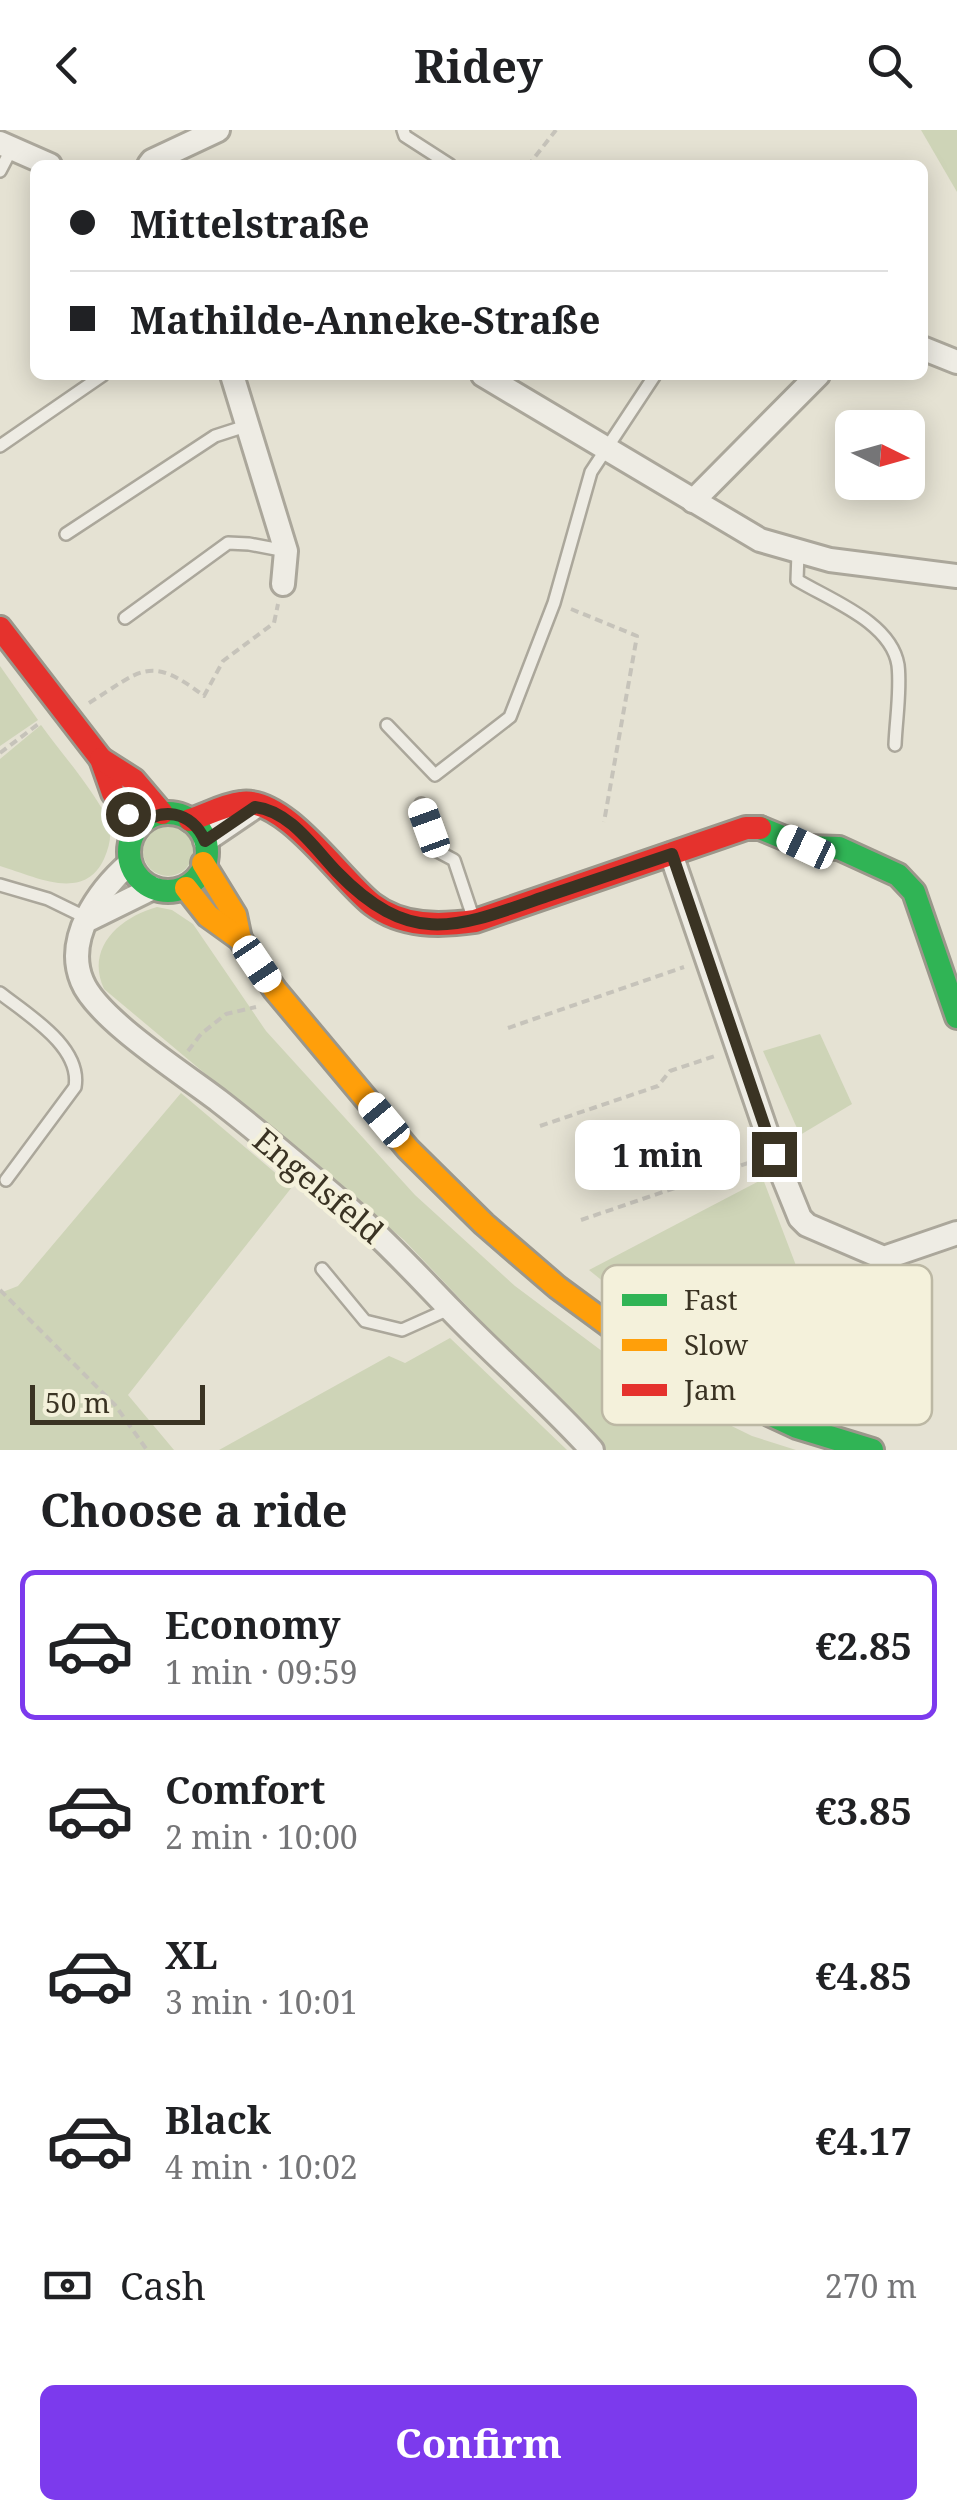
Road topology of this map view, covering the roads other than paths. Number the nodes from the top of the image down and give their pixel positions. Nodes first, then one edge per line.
1 (403, 130) edge
2 (207, 132) edge
3 (10, 140) edge
4 (42, 160) edge
5 (154, 160) edge
6 (442, 160) edge
7 (0, 171) edge
8 (928, 350) edge
9 (957, 362) edge
10 (96, 380) edge
11 (234, 380) edge
12 (498, 380) edge
13 (651, 380) edge
14 (813, 380) edge
15 (249, 425) junction
16 (0, 446) edge
17 (605, 448) junction
18 (693, 501) junction
19 (66, 534) dead end
20 (286, 551) junction
21 (798, 553) junction
22 (957, 576) edge
23 (283, 584) road end
24 (125, 618) dead end
25 (0, 628) edge
26 (386, 726) dead end
27 (895, 745) dead end
28 (101, 759) junction
29 (420, 804) dead end
30 (255, 807) junction
31 (162, 813) junction
32 (190, 820) junction
33 (137, 828) junction
34 (204, 852) junction
35 (672, 854) junction
36 (130, 863) junction
37 (0, 886) edge
38 (153, 888) junction
39 (186, 888) junction
40 (90, 919) junction
41 (475, 921) junction
42 (240, 939) junction
43 (0, 993) edge
44 (957, 1017) edge
45 (6, 1180) dead end
46 (957, 1233) edge
47 (322, 1269) dead end
48 (449, 1309) junction
49 (602, 1321) edge
50 (795, 1425) edge
51 (592, 1450) edge
52 (872, 1450) edge

1 - 6 lane
2 - 5 street
3 - 4 street
3 - 7 lane
8 - 9 street
10 - 16 lane
11 - 15 street
12 - 17 street
13 - 17 lane
14 - 18 street
15 - 19 lane
15 - 20 street
17 - 18 street
17 - 26 lane
18 - 21 street
20 - 23 street
20 - 24 lane
21 - 22 street
21 - 27 lane
25 - 28 main road
28 - 31 main road
28 - 33 main road
29 - 41 lane
30 - 32 main road
30 - 34 street
30 - 41 main road
31 - 32 main road
31 - 33 main road
32 - 34 main road
33 - 36 main road
34 - 39 main road
34 - 42 main road
35 - 41 main road
35 - 44 main road
35 - 46 street
36 - 38 main road
36 - 40 street, Engelsfeld
37 - 40 lane
38 - 39 main road
38 - 40 street
39 - 42 main road
40 - 48 street, Engelsfeld
42 - 49 main road
43 - 45 lane
47 - 48 lane
48 - 51 street, Engelsfeld
50 - 52 main road

